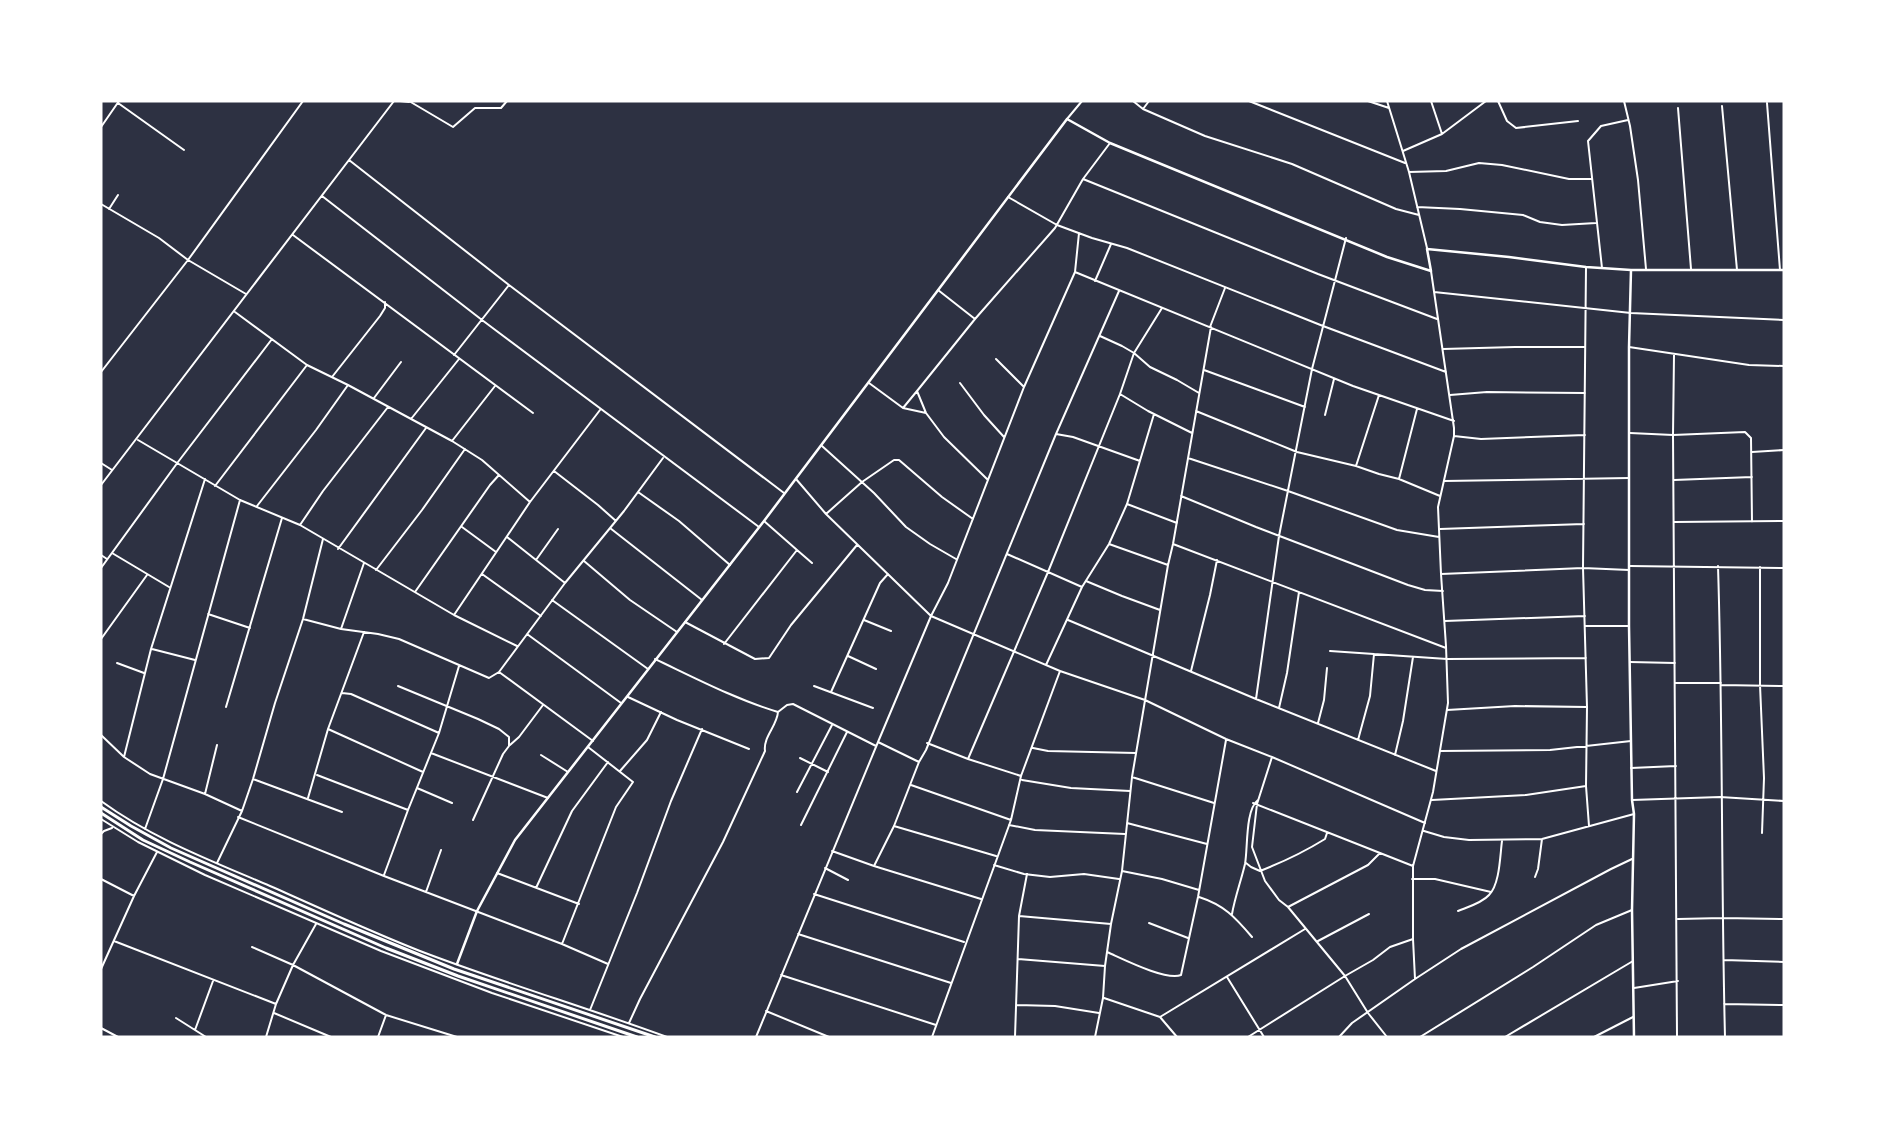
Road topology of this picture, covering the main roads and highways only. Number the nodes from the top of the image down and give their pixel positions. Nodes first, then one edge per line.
1 (101, 807) edge
2 (101, 812) edge
3 (637, 1037) edge
4 (655, 1037) edge

1 - 4 highway
2 - 3 highway

